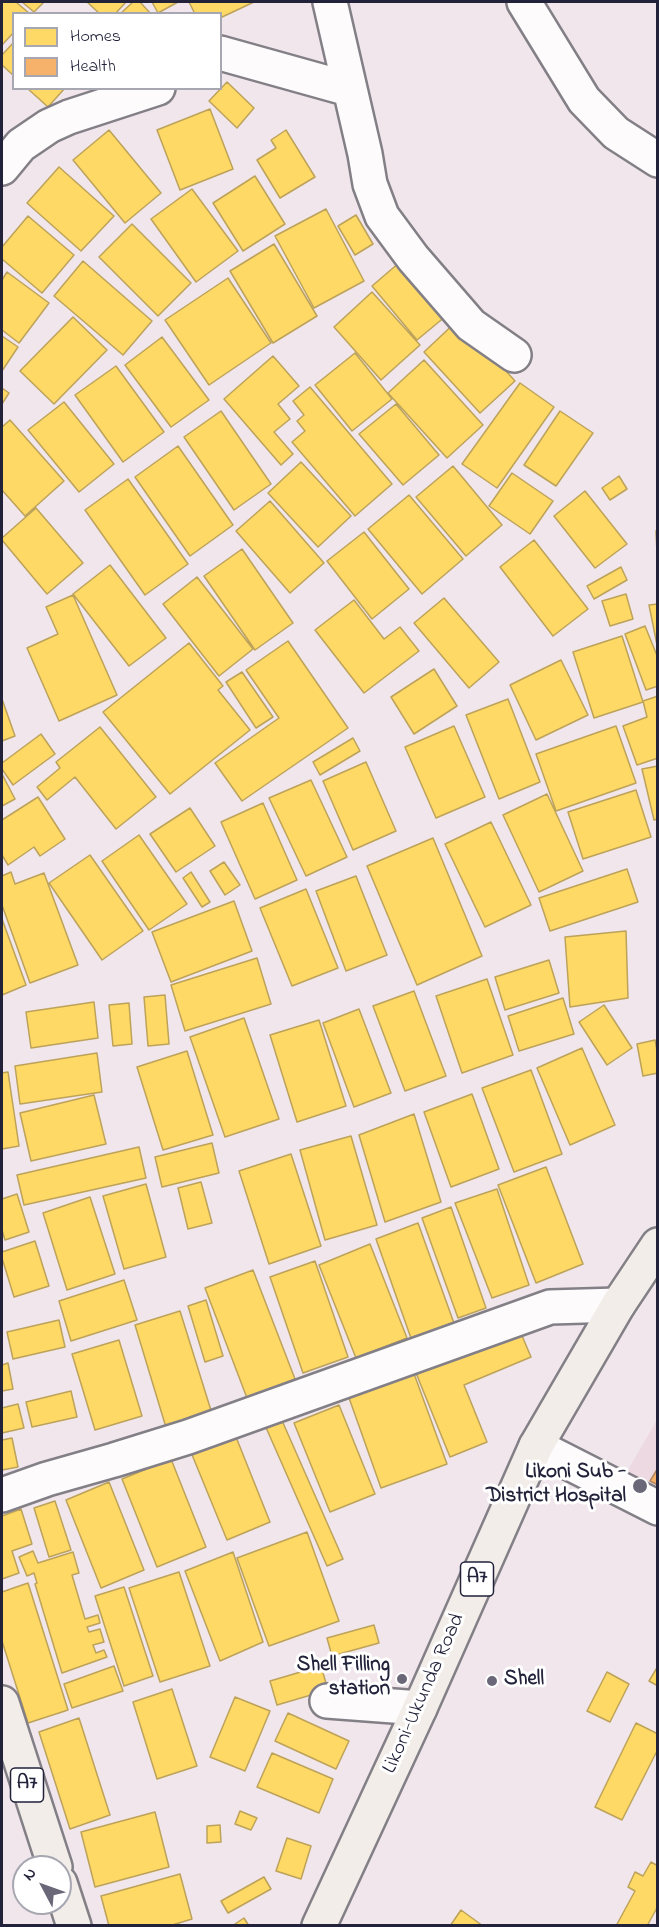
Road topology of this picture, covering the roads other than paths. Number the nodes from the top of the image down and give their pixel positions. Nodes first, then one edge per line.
1 (330, 2) edge
2 (524, 2) edge
3 (222, 54) edge
4 (349, 89) junction
5 (152, 90) edge
6 (657, 160) edge
7 (2, 168) edge
8 (514, 355) dead end
9 (657, 1245) edge
10 (618, 1305) junction
11 (536, 1446) junction
12 (2, 1495) edge
13 (657, 1507) edge
14 (327, 1701) dead end
15 (2, 1704) edge
16 (420, 1708) junction
17 (51, 1855) edge
18 (319, 1926) edge

1 - 4 street
2 - 6 street
3 - 4 street
4 - 8 street
5 - 7 street
9 - 10 highway, Likoni-Ukunda Road / A7
10 - 11 highway, Likoni-Ukunda Road / A7
10 - 12 street
11 - 13 street
11 - 16 highway, Likoni-Ukunda Road / A7
14 - 16 street
15 - 17 highway, A7
16 - 18 highway, Likoni-Ukunda Road / A7

